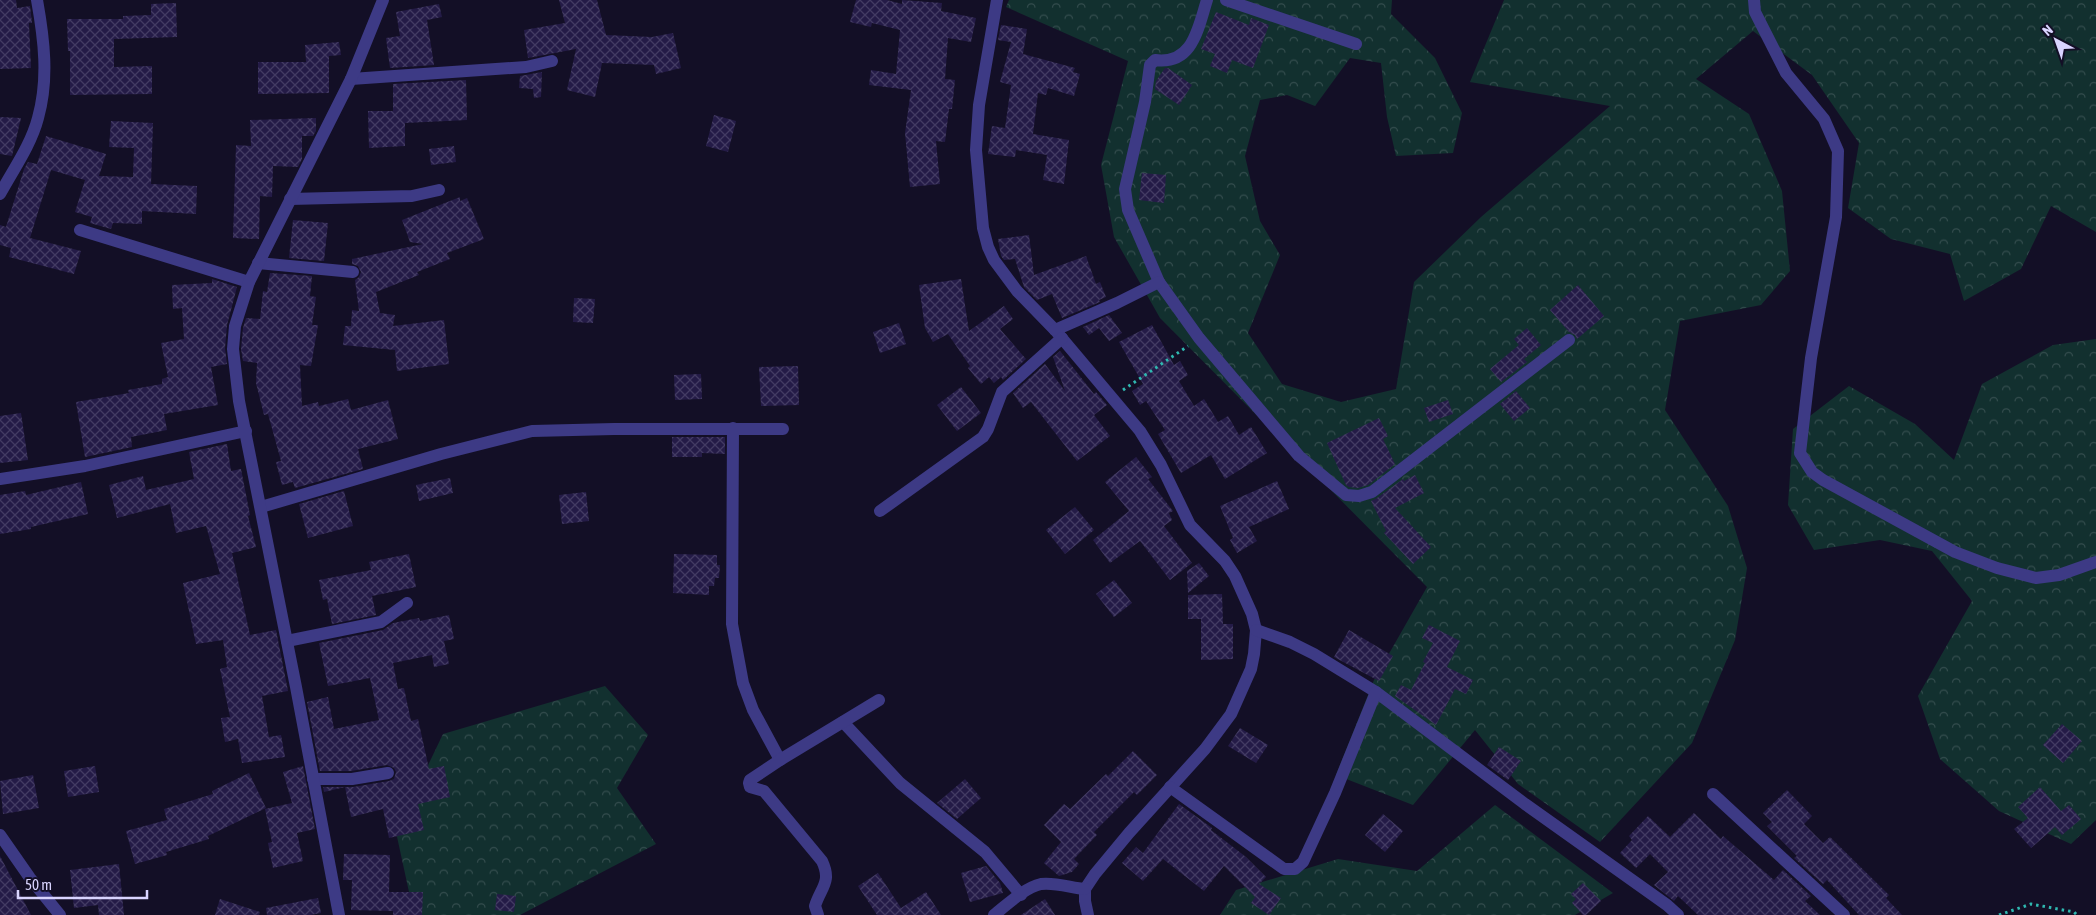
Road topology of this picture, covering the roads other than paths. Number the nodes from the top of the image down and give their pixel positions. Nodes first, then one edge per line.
1 (37, 0) edge
2 (383, 0) edge
3 (997, 0) edge
4 (1207, 0) edge
5 (1226, 0) edge
6 (1754, 0) edge
7 (1356, 44) dead end
8 (552, 61) dead end
9 (351, 79) junction
10 (439, 190) dead end
11 (0, 194) edge
12 (290, 199) junction
13 (80, 230) dead end
14 (258, 263) junction
15 (353, 272) dead end
16 (249, 282) junction
17 (1159, 282) junction
18 (1059, 334) junction
19 (1569, 340) dead end
20 (733, 428) junction
21 (783, 429) dead end
22 (246, 431) junction
23 (0, 479) edge
24 (261, 507) junction
25 (880, 511) dead end
26 (2096, 562) edge
27 (407, 603) dead end
28 (1256, 630) junction
29 (286, 641) junction
30 (1376, 692) junction
31 (879, 700) dead end
32 (843, 722) junction
33 (780, 760) junction
34 (388, 773) dead end
35 (313, 779) junction
36 (1170, 787) junction
37 (1713, 794) dead end
38 (0, 835) edge
39 (1086, 889) junction
40 (1021, 895) junction
41 (60, 915) edge
42 (339, 915) edge
43 (818, 915) edge
44 (994, 915) edge
45 (1088, 915) edge
46 (1678, 915) edge
47 (1844, 915) edge

1 - 11 street
2 - 9 street
3 - 18 street
4 - 17 street
5 - 7 street
6 - 26 street
8 - 9 street
9 - 12 street
10 - 12 street
12 - 14 street
13 - 16 street
14 - 15 street
14 - 16 street
16 - 22 street
17 - 18 street
17 - 19 street
18 - 25 street
18 - 28 street
20 - 21 street
20 - 24 street
20 - 33 street
22 - 23 street
22 - 24 street
24 - 29 street
27 - 29 street
28 - 30 street
28 - 36 street
29 - 35 street
30 - 36 street
30 - 46 street
31 - 32 street
32 - 33 street
32 - 40 street
33 - 43 street
34 - 35 street
35 - 42 street
36 - 39 street
37 - 47 street
38 - 41 street
39 - 40 street
39 - 45 street
40 - 44 street

